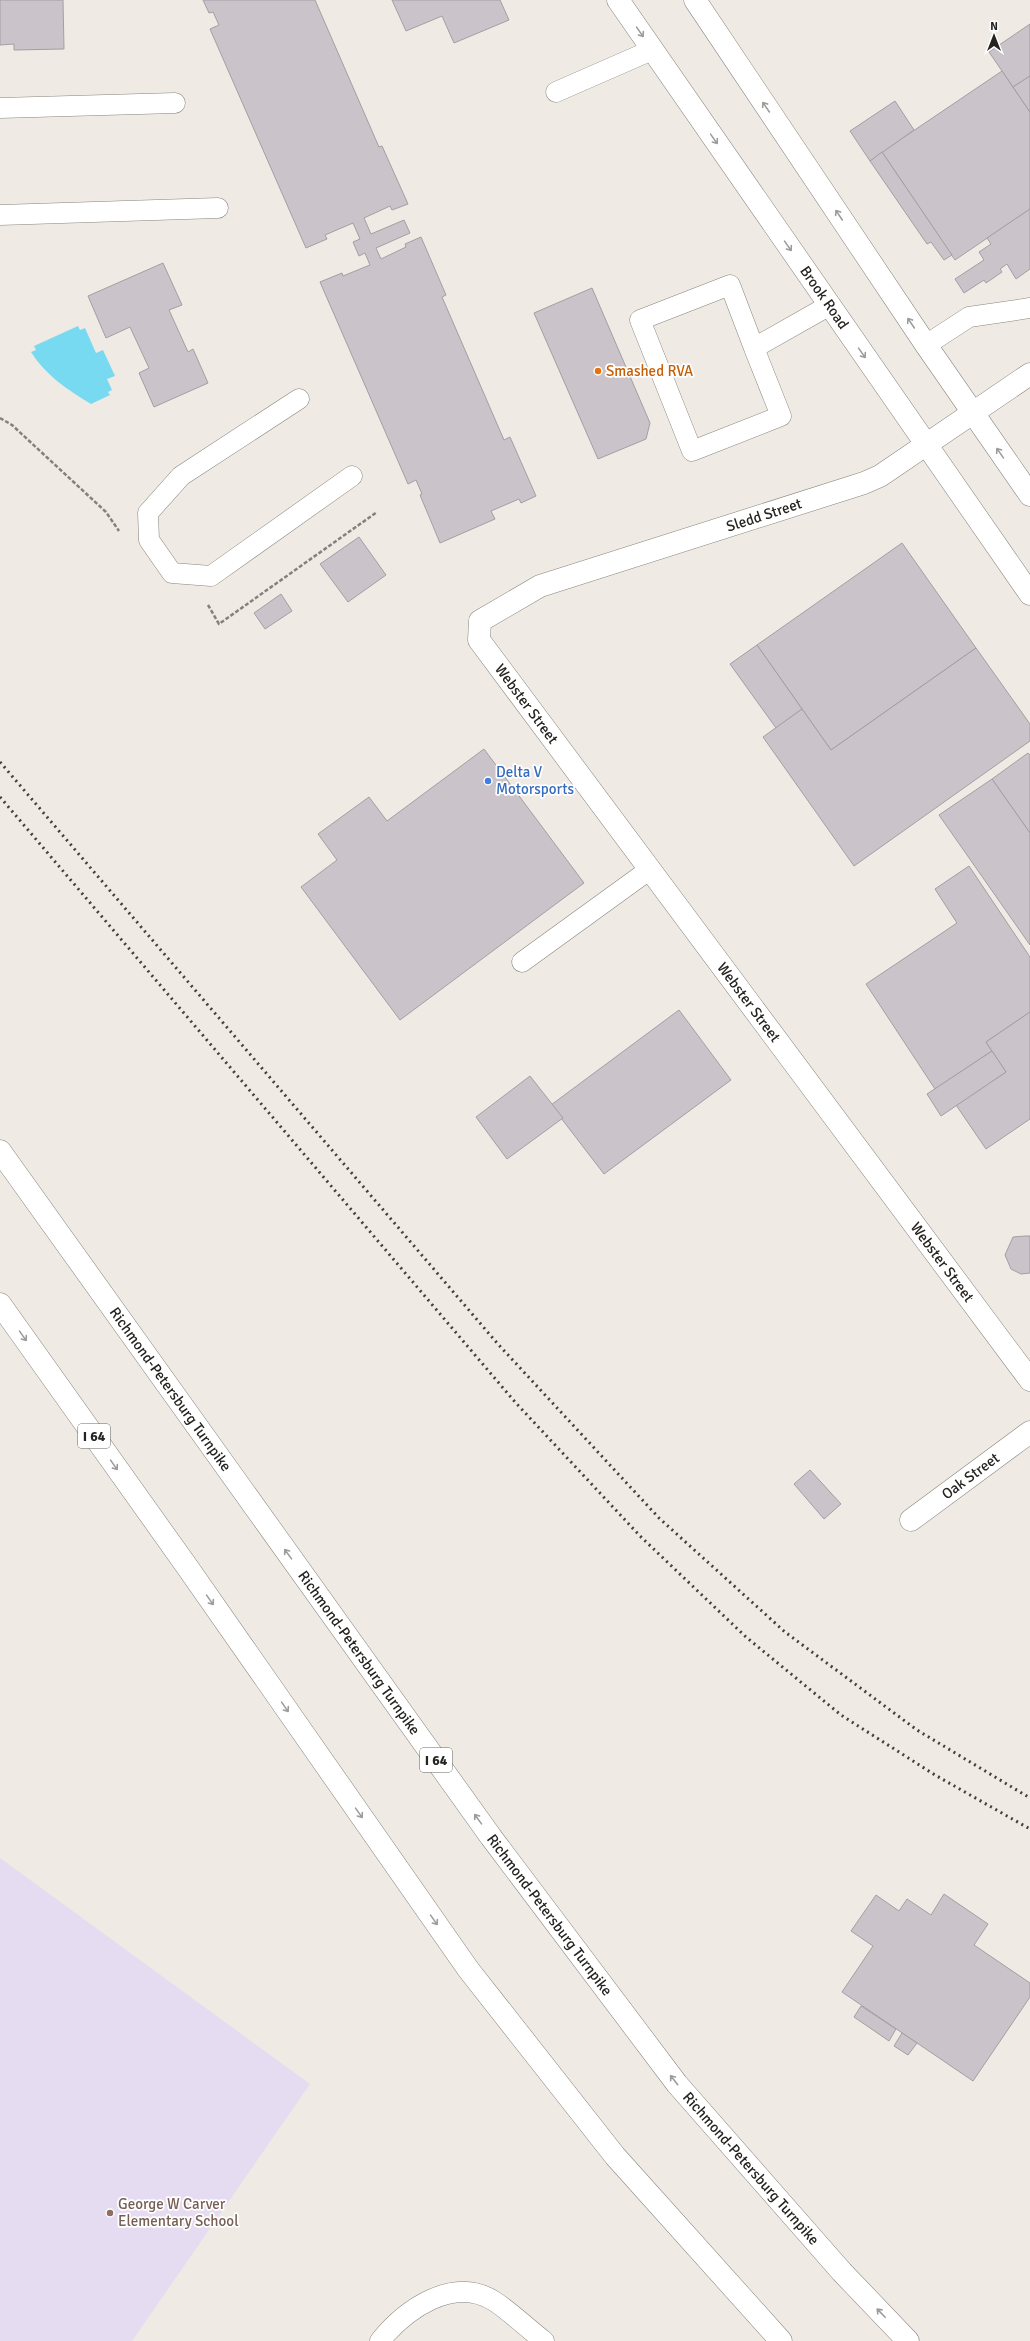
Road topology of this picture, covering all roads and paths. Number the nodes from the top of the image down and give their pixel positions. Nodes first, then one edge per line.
1 (618, 0) edge
2 (695, 0) edge
3 (652, 50) junction
4 (556, 92) dead end
5 (175, 102) dead end
6 (0, 108) edge
7 (218, 208) dead end
8 (0, 215) edge
9 (830, 305) junction
10 (1030, 308) edge
11 (926, 345) junction
12 (754, 348) junction
13 (1030, 374) edge
14 (299, 399) dead end
15 (973, 414) junction
16 (927, 446) junction
17 (352, 476) dead end
18 (1030, 495) edge
19 (1030, 594) edge
20 (480, 621) joint
21 (649, 870) junction
22 (522, 962) dead end
23 (0, 1151) edge
24 (0, 1304) edge
25 (1030, 1380) edge
26 (1030, 1432) edge
27 (911, 1520) dead end
28 (776, 2338) edge
29 (380, 2341) edge
30 (544, 2341) edge
31 (908, 2341) edge

1 -> 3 main road, Brook Road
11 -> 2 main road
3 - 4 lane
3 -> 9 main road, Brook Road
5 - 6 lane
7 - 8 lane
9 - 12 lane
9 -> 16 main road, Brook Road
10 - 11 lane
11 - 15 main road
12 - 12 lane
13 - 15 main road, Sledd Street
14 - 17 lane
15 - 16 main road, Sledd Street
18 -> 15 main road
16 - 19 main road, Brook Road
16 - 20 main road, Sledd Street
20 - 21 main road, Webster Street
21 - 22 lane
21 - 25 main road, Webster Street
31 -> 23 main road, Richmond-Petersburg Turnpike / I 64
24 -> 28 main road, I 64
26 - 27 main road, Oak Street
29 - 30 lane

